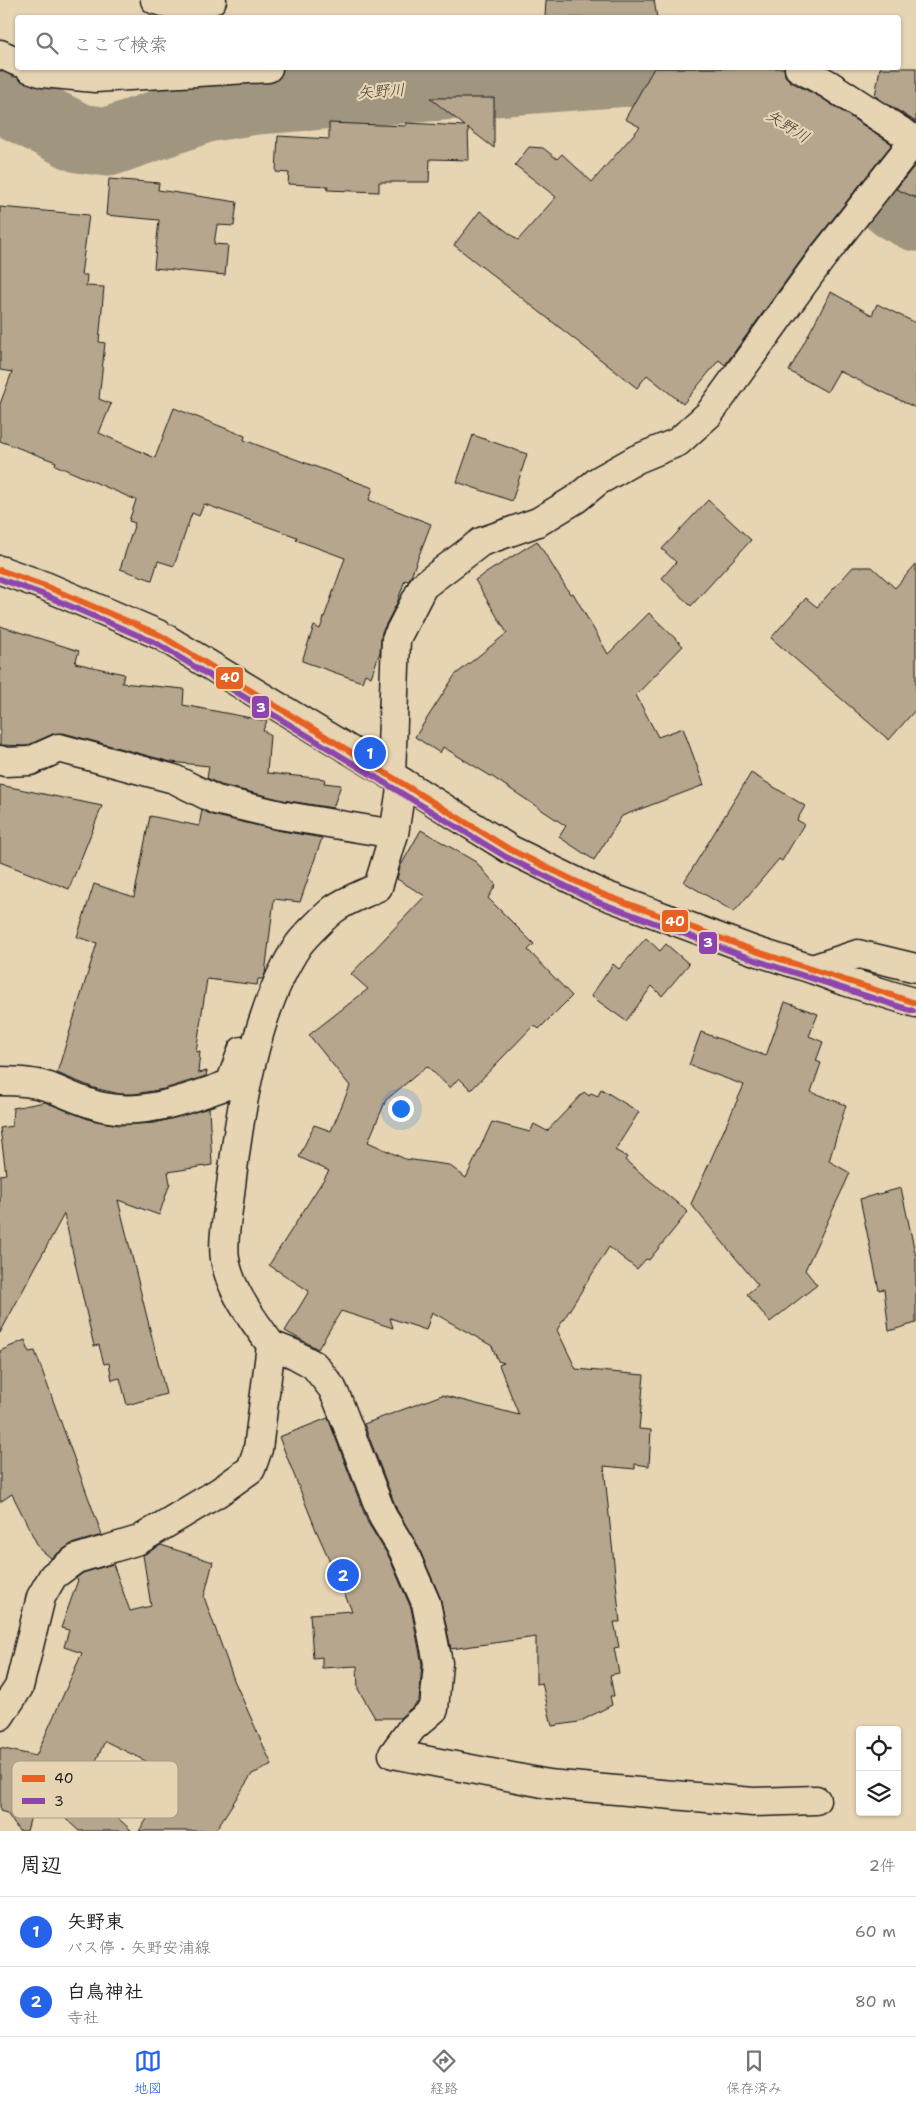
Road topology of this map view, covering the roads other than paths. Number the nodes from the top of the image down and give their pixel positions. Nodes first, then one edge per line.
1 (154, 0) edge
2 (207, 7) edge
3 (0, 54) edge
4 (15, 61) edge
5 (35, 70) edge
6 (195, 70) edge
7 (803, 70) edge
8 (915, 141) edge
9 (0, 570) edge
10 (0, 760) edge
11 (396, 778) junction
12 (394, 834) junction
13 (916, 968) edge
14 (812, 969) junction
15 (916, 1003) edge
16 (259, 1035) junction
17 (0, 1081) edge
18 (271, 1345) junction
19 (0, 1716) edge
20 (816, 1800) dead end

1 - 2 street
3 - 4 street
5 - 6 street
7 - 8 street
8 - 11 street
9 - 11 street
10 - 12 street
11 - 12 street
11 - 14 street
12 - 16 street
13 - 14 street
14 - 15 street
16 - 17 street
16 - 18 street
18 - 19 street
18 - 20 street

